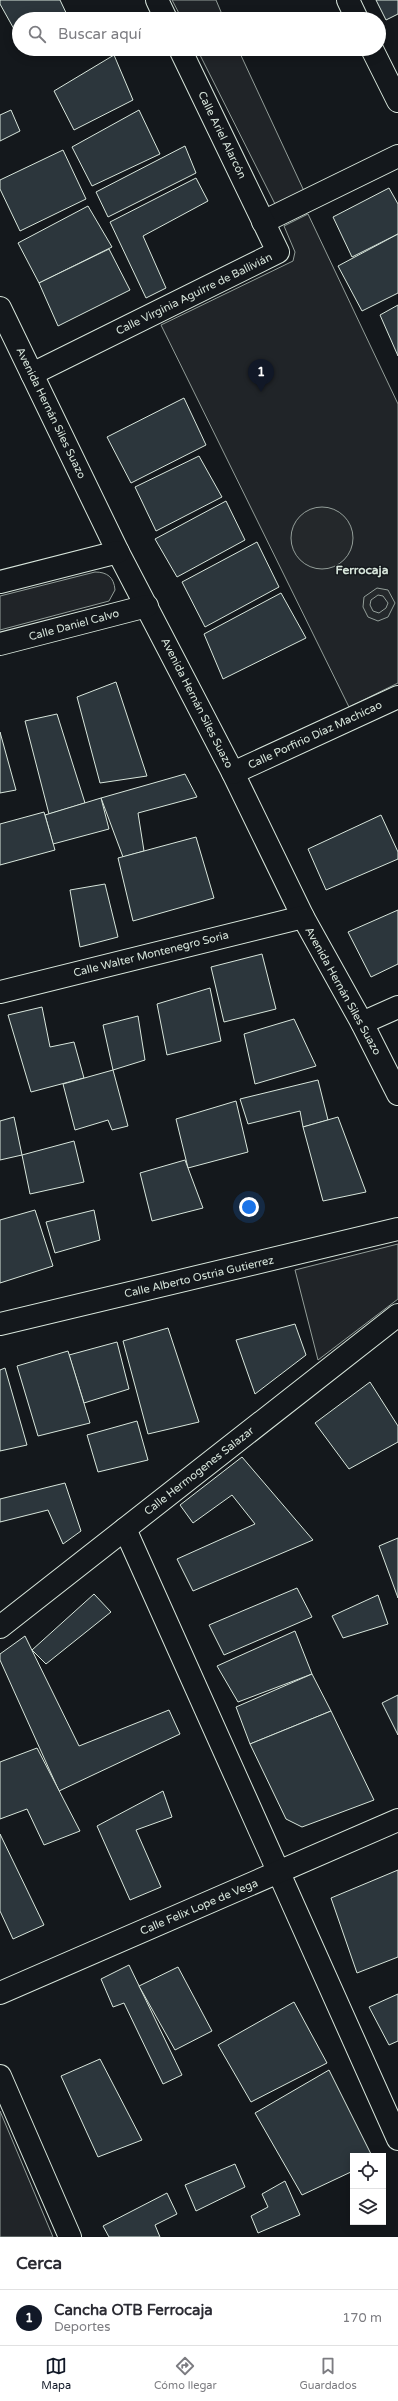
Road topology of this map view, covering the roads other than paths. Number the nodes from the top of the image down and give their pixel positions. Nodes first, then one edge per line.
1 (157, 0) edge
2 (348, 0) edge
3 (163, 12) edge
4 (354, 12) edge
5 (183, 56) edge
6 (376, 56) edge
7 (398, 101) edge
8 (398, 156) edge
9 (263, 222) junction
10 (0, 308) edge
11 (32, 374) junction
12 (118, 552) junction
13 (0, 582) edge
14 (147, 606) junction
15 (0, 644) edge
16 (398, 698) edge
17 (233, 773) junction
18 (302, 917) junction
19 (0, 992) edge
20 (398, 1007) edge
21 (362, 1024) junction
22 (398, 1094) edge
23 (398, 1229) edge
24 (398, 1315) edge
25 (0, 1324) edge
26 (125, 1529) junction
27 (0, 1627) edge
28 (398, 1820) edge
29 (279, 1872) junction
30 (0, 1993) edge
31 (0, 2076) edge
32 (398, 2139) edge
33 (70, 2237) edge

1 - 3 street
2 - 4 street
5 - 9 street, Calle Ariel Alarcón
6 - 7 street
8 - 9 street
9 - 11 street, Calle Virginia Aguirre de Ballivián
10 - 11 street, Avenida Hernán Siles Suazo
11 - 12 street, Avenida Hernán Siles Suazo
12 - 13 street
12 - 14 street, Avenida Hernán Siles Suazo
14 - 15 street, Calle Daniel Calvo
14 - 17 street, Avenida Hernán Siles Suazo
16 - 17 street, Calle Porfirio Díaz Machicao
17 - 18 street, Avenida Hernán Siles Suazo
18 - 19 street, Calle Walter Montenegro Soria
18 - 21 street, Avenida Hernán Siles Suazo
20 - 21 street
21 - 22 street, Avenida Hernán Siles Suazo
23 - 25 street, Calle Alberto Ostria Gutierrez
24 - 26 street, Calle Hermogenes Salazar
26 - 27 street, Calle Hermogenes Salazar
26 - 29 street
28 - 29 street, Calle Felix Lope de Vega
29 - 30 street, Calle Felix Lope de Vega
29 - 32 street
31 - 33 street

